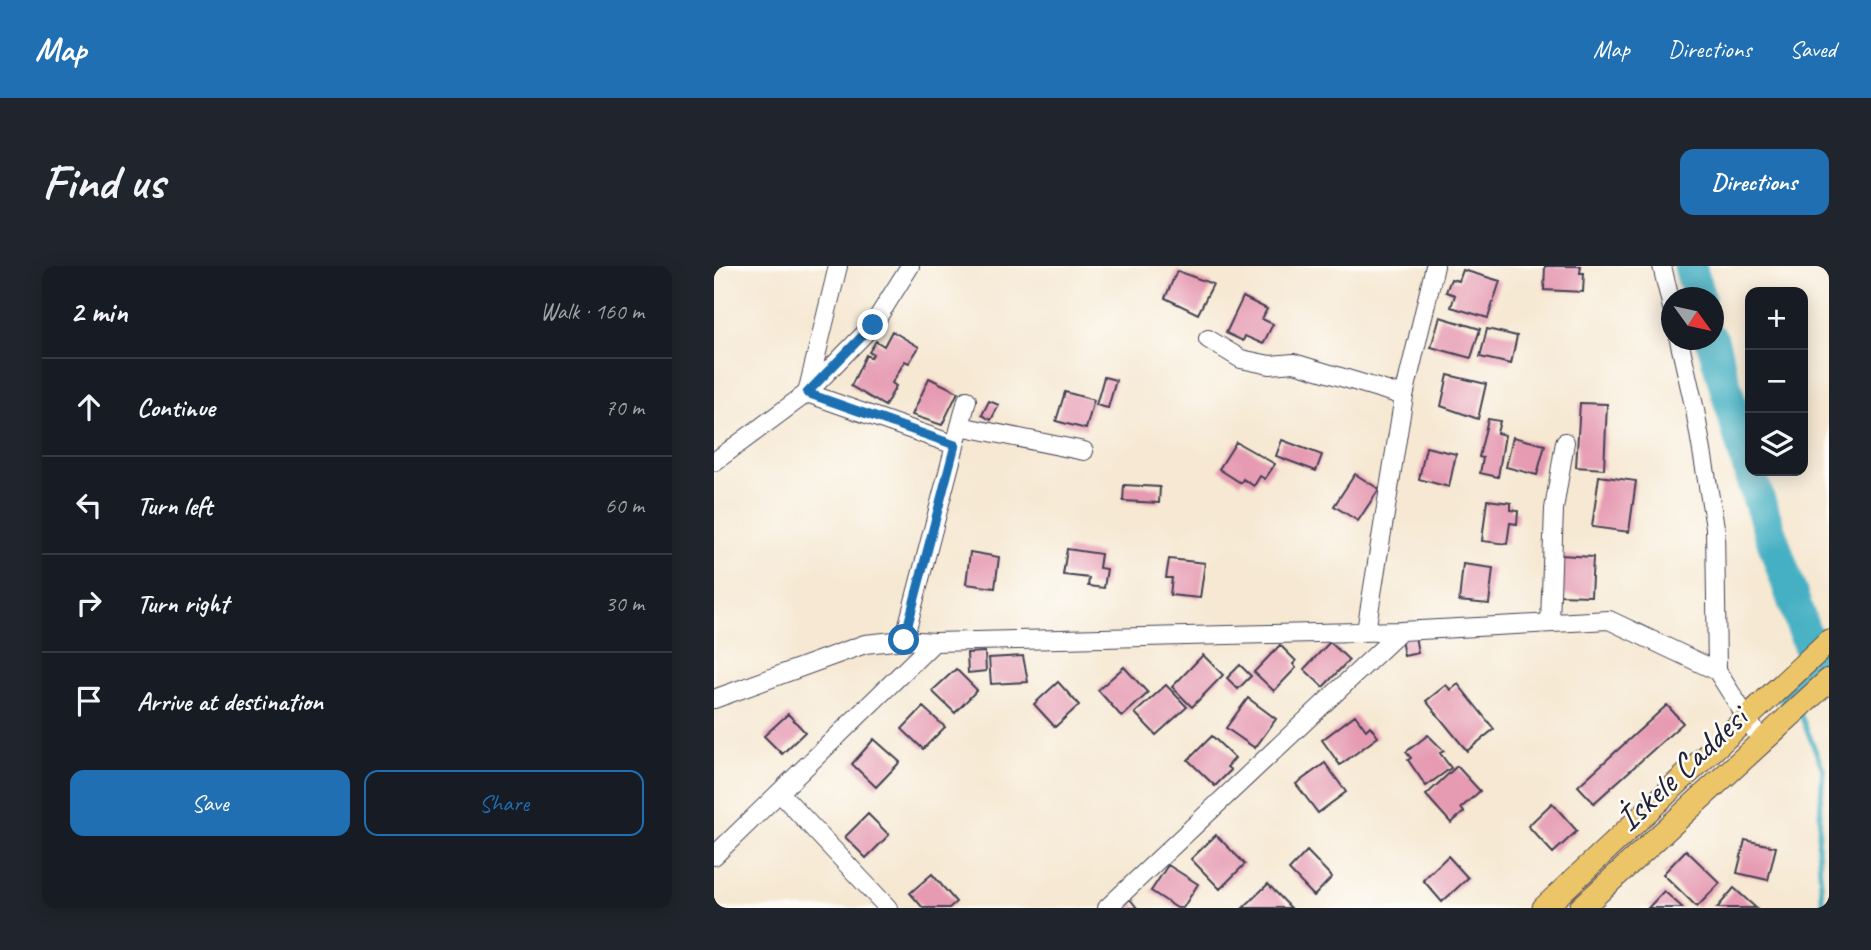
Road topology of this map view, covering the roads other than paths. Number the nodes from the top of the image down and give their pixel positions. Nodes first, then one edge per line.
1 (838, 266) edge
2 (910, 266) edge
3 (1435, 266) edge
4 (1662, 266) edge
5 (1666, 287) edge
6 (1208, 339) dead end
7 (1681, 350) edge
8 (807, 393) junction
9 (1404, 396) junction
10 (967, 400) dead end
11 (960, 426) junction
12 (1565, 442) dead end
13 (955, 445) junction
14 (1084, 451) dead end
15 (714, 462) edge
16 (1550, 622) junction
17 (1366, 631) junction
18 (1401, 631) junction
19 (904, 640) junction
20 (934, 642) junction
21 (1828, 642) edge
22 (1717, 671) junction
23 (1822, 686) edge
24 (714, 699) edge
25 (1745, 718) junction
26 (1765, 739) junction
27 (781, 794) junction
28 (714, 856) edge
29 (888, 908) edge
30 (1107, 908) edge
31 (1544, 908) edge
32 (1581, 908) edge

1 - 8 street
2 - 8 street
3 - 9 street
4 - 5 street
6 - 9 street
7 - 22 street
8 - 13 street
8 - 15 street
9 - 17 street
10 - 11 street
11 - 13 street
11 - 14 street
12 - 16 street
13 - 19 street
16 - 18 street
16 - 22 street
17 - 18 street
17 - 20 street
18 - 30 street
19 - 20 street
19 - 24 street
20 - 27 street
21 - 25 main road
22 - 25 street
23 - 26 main road, İskele Caddesi
25 - 26 street
25 - 31 main road
26 - 32 main road, İskele Caddesi
27 - 28 street
27 - 29 street

